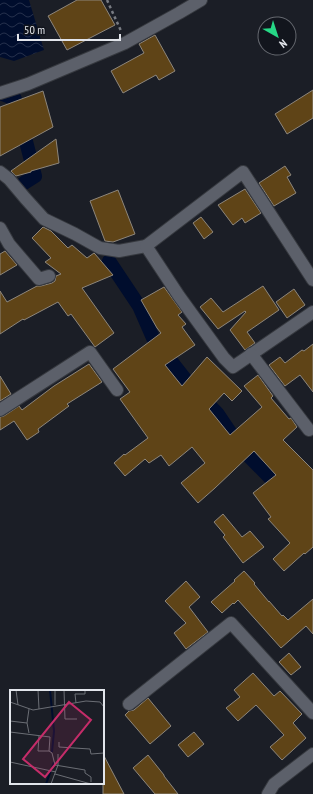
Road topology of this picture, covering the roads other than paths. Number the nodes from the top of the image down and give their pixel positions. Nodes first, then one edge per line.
1 (201, 0) edge
2 (0, 93) edge
3 (0, 172) edge
4 (0, 228) edge
5 (146, 246) junction
6 (49, 276) dead end
7 (313, 280) edge
8 (313, 312) edge
9 (251, 354) junction
10 (117, 390) dead end
11 (0, 410) edge
12 (309, 430) dead end
13 (129, 704) dead end
14 (313, 713) edge
15 (313, 754) edge
16 (268, 794) edge

1 - 2 street
3 - 5 street
4 - 6 street
5 - 7 street
5 - 9 street
8 - 9 street
9 - 12 street
10 - 11 street
13 - 14 street
15 - 16 street

